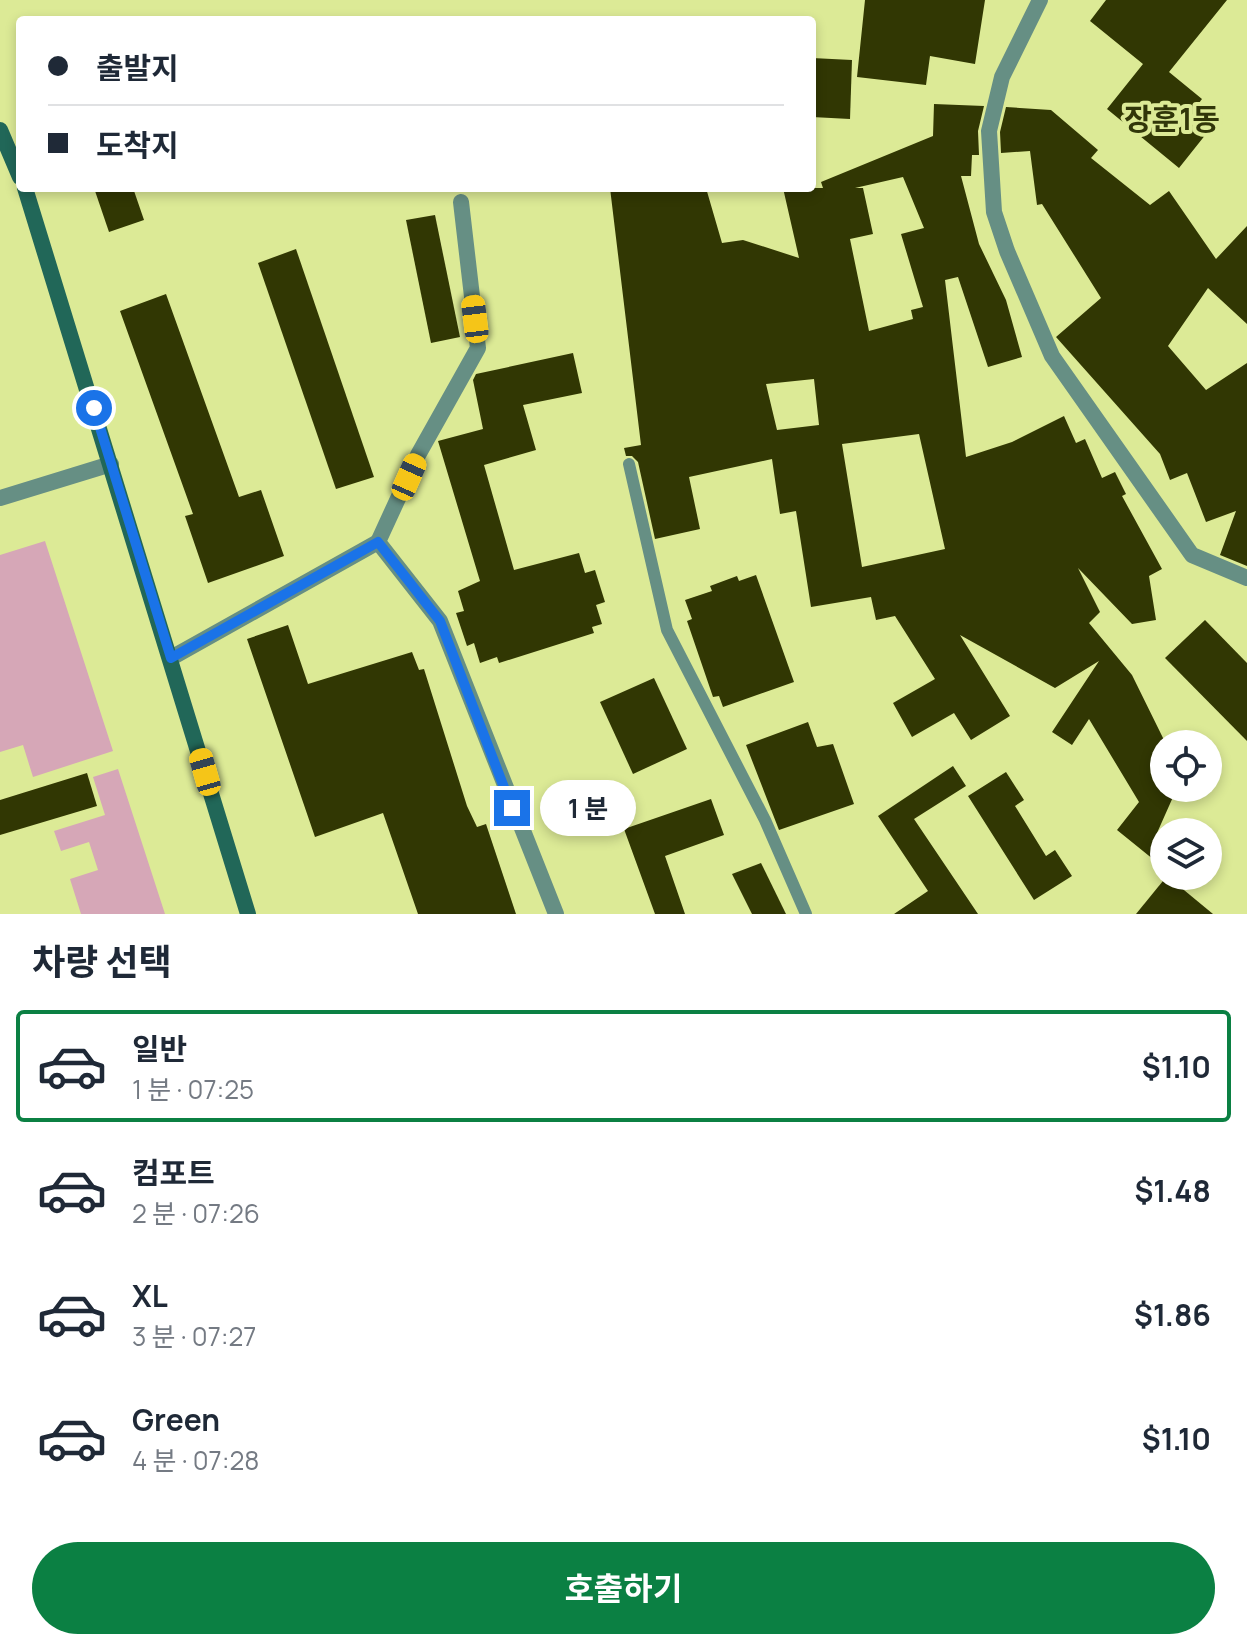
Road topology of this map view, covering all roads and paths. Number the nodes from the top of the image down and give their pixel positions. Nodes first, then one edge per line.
1 (1040, 0) edge
2 (0, 130) edge
3 (16, 168) edge
4 (26, 192) edge
5 (461, 202) dead end
6 (111, 464) junction
7 (629, 464) dead end
8 (0, 498) edge
9 (378, 542) junction
10 (1247, 578) edge
11 (171, 658) junction
12 (248, 914) edge
13 (556, 914) edge
14 (806, 914) edge

1 - 10 street
2 - 3 main road
4 - 6 main road
5 - 9 street
6 - 8 street
6 - 11 main road
7 - 14 lane
9 - 11 street
9 - 13 street
11 - 12 main road

